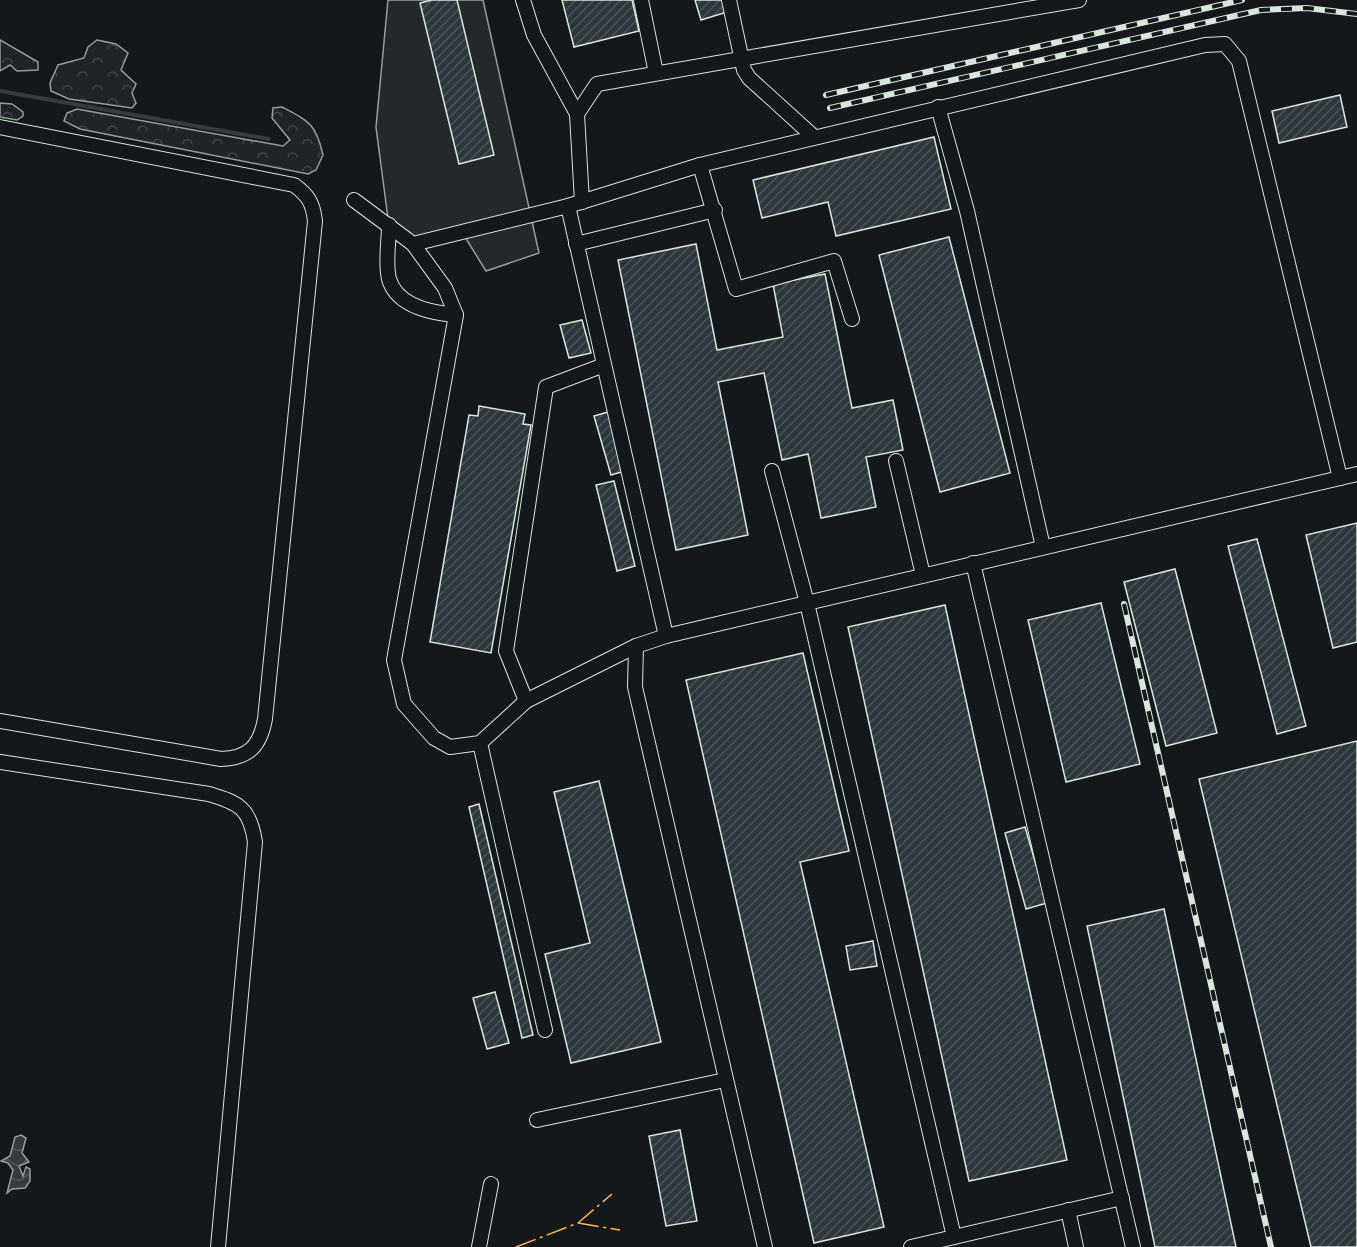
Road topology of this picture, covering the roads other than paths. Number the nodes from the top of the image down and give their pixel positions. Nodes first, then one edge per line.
1 (523, 0) edge
2 (641, 0) edge
3 (729, 0) edge
4 (1080, 0) edge
5 (1010, 6) edge
6 (741, 59) junction
7 (656, 73) junction
8 (938, 107) junction
9 (577, 114) junction
10 (0, 127) edge
11 (814, 137) junction
12 (700, 165) junction
13 (354, 200) dead end
14 (582, 202) junction
15 (568, 206) junction
16 (715, 210) junction
17 (389, 225) junction
18 (414, 244) junction
19 (576, 244) junction
20 (456, 315) junction
21 (852, 319) dead end
22 (604, 365) junction
23 (896, 461) dead end
24 (772, 471) dead end
25 (1357, 474) edge
26 (1340, 478) junction
27 (1043, 547) junction
28 (973, 563) junction
29 (923, 575) junction
30 (807, 603) junction
31 (666, 636) junction
32 (636, 646) junction
33 (525, 701) junction
34 (0, 721) edge
35 (480, 742) junction
36 (0, 762) edge
37 (545, 1030) dead end
38 (725, 1080) junction
39 (537, 1120) dead end
40 (491, 1184) dead end
41 (1122, 1198) junction
42 (1068, 1210) junction
43 (954, 1237) junction
44 (218, 1247) edge
45 (479, 1247) edge
46 (765, 1247) edge
47 (911, 1247) edge
48 (1076, 1247) edge
49 (1133, 1247) edge

1 - 9 lane
2 - 7 lane
3 - 6 lane
4 - 5 lane
5 - 6 lane
6 - 7 lane
6 - 11 lane
7 - 9 lane
8 - 11 lane
8 - 26 lane
8 - 27 lane
9 - 14 lane
10 - 34 lane
11 - 12 lane
12 - 14 lane
12 - 16 lane
13 - 17 lane
14 - 15 lane
15 - 18 lane
15 - 19 lane
16 - 19 lane
16 - 21 lane
17 - 18 lane
17 - 20 lane
18 - 20 lane
19 - 22 lane
20 - 35 lane
22 - 31 lane
22 - 33 lane
23 - 29 lane
24 - 30 lane
25 - 26 lane
26 - 27 lane
27 - 28 lane
28 - 29 lane
28 - 41 lane
29 - 30 lane
30 - 31 lane
30 - 43 lane
31 - 32 lane
32 - 33 lane
32 - 38 lane
33 - 35 lane
35 - 37 lane
36 - 44 lane
38 - 39 lane
38 - 46 lane
40 - 45 lane
41 - 42 lane
41 - 49 lane
42 - 43 lane
42 - 48 lane
43 - 47 lane

